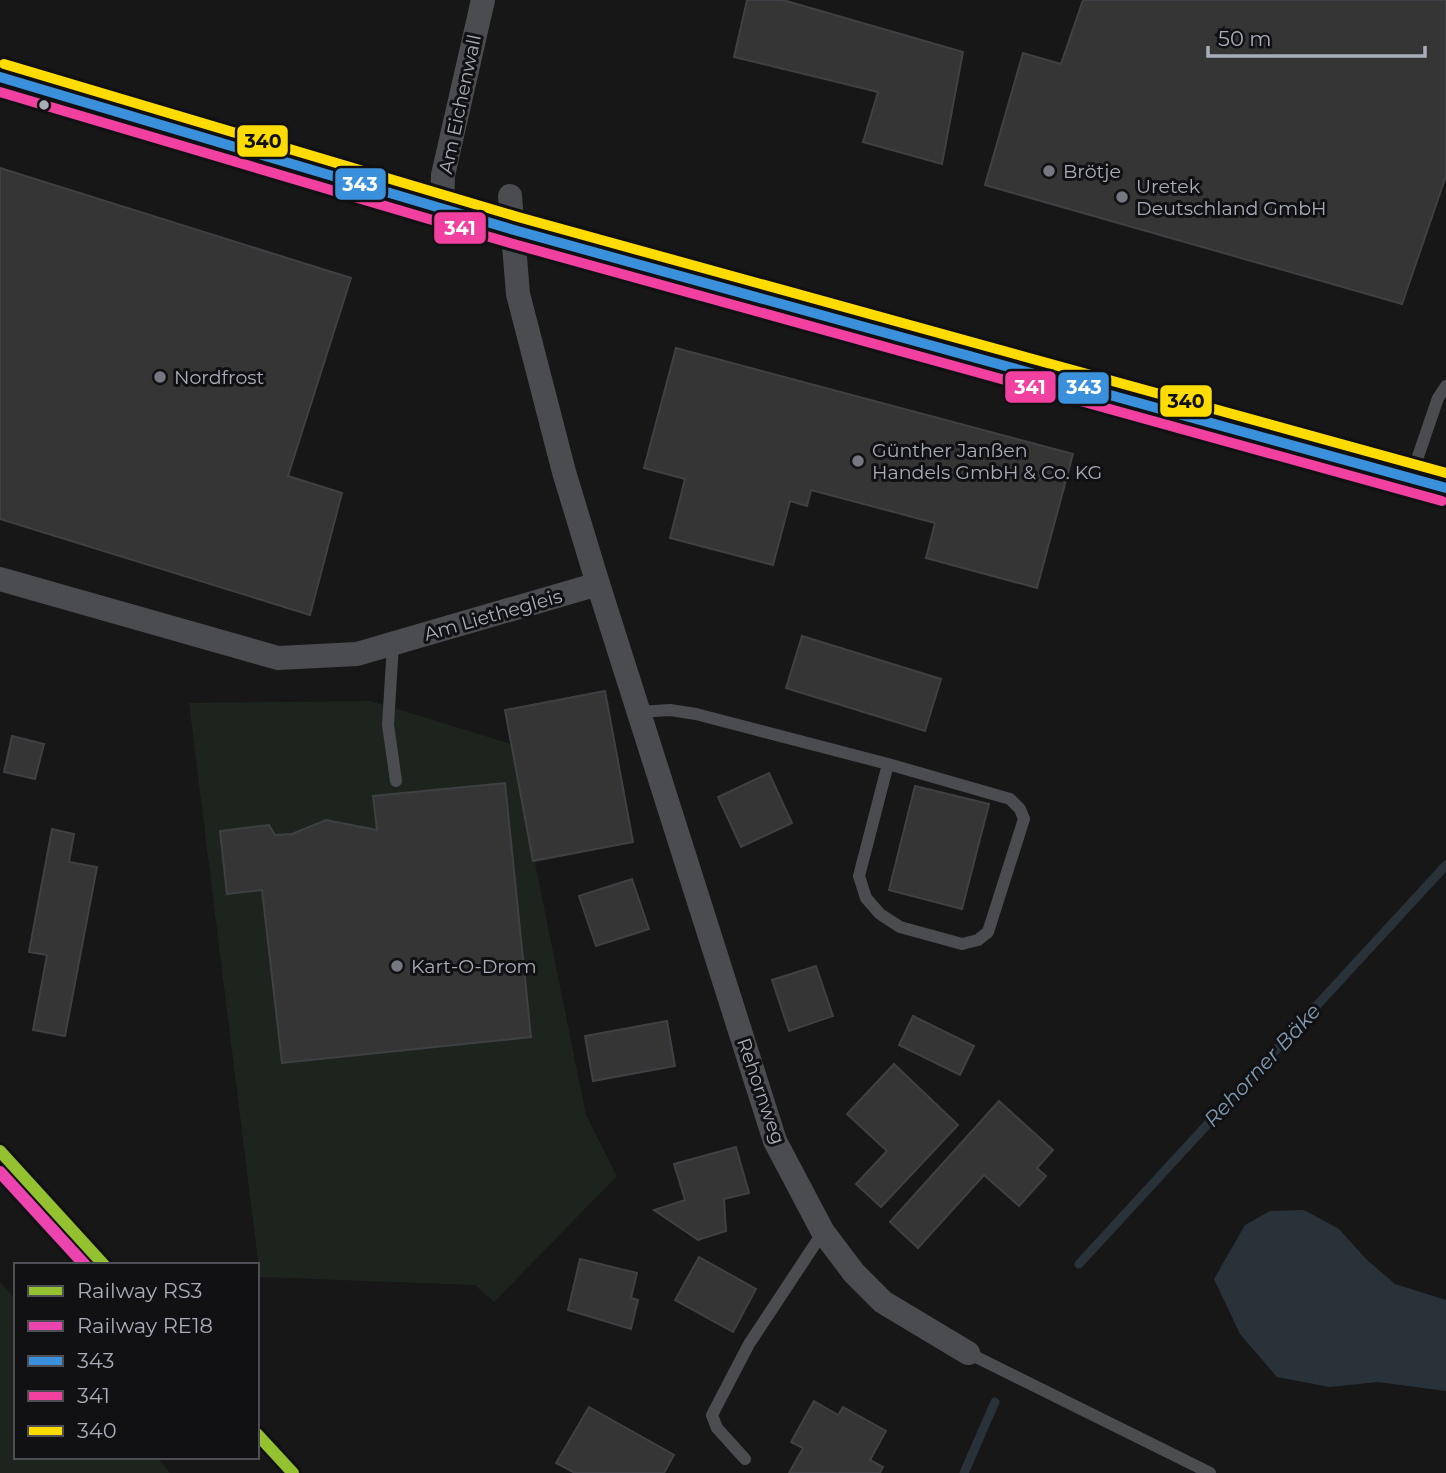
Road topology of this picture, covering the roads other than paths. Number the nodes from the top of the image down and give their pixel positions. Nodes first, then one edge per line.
1 (483, 0) edge
2 (0, 77) edge
3 (510, 196) dead end
4 (442, 209) junction
5 (514, 230) junction
6 (1446, 386) edge
7 (1411, 477) junction
8 (1446, 488) edge
9 (0, 579) edge
10 (598, 584) junction
11 (393, 644) junction
12 (639, 712) junction
13 (888, 764) junction
14 (396, 781) dead end
15 (823, 1231) junction
16 (968, 1353) joint
17 (745, 1459) dead end
18 (1210, 1473) edge

1 - 4 street, Am Eichenwall
2 - 4 street
3 - 5 street
4 - 5 street
5 - 7 street
5 - 10 street
6 - 7 lane
7 - 8 street
9 - 11 street, Am Liethegleis
10 - 11 street, Am Liethegleis
10 - 12 street, Rehornweg
11 - 14 lane
12 - 13 lane
12 - 15 street, Rehornweg
13 - 13 lane
15 - 16 street, Rehornweg
15 - 17 lane
16 - 18 lane, Rehornweg

